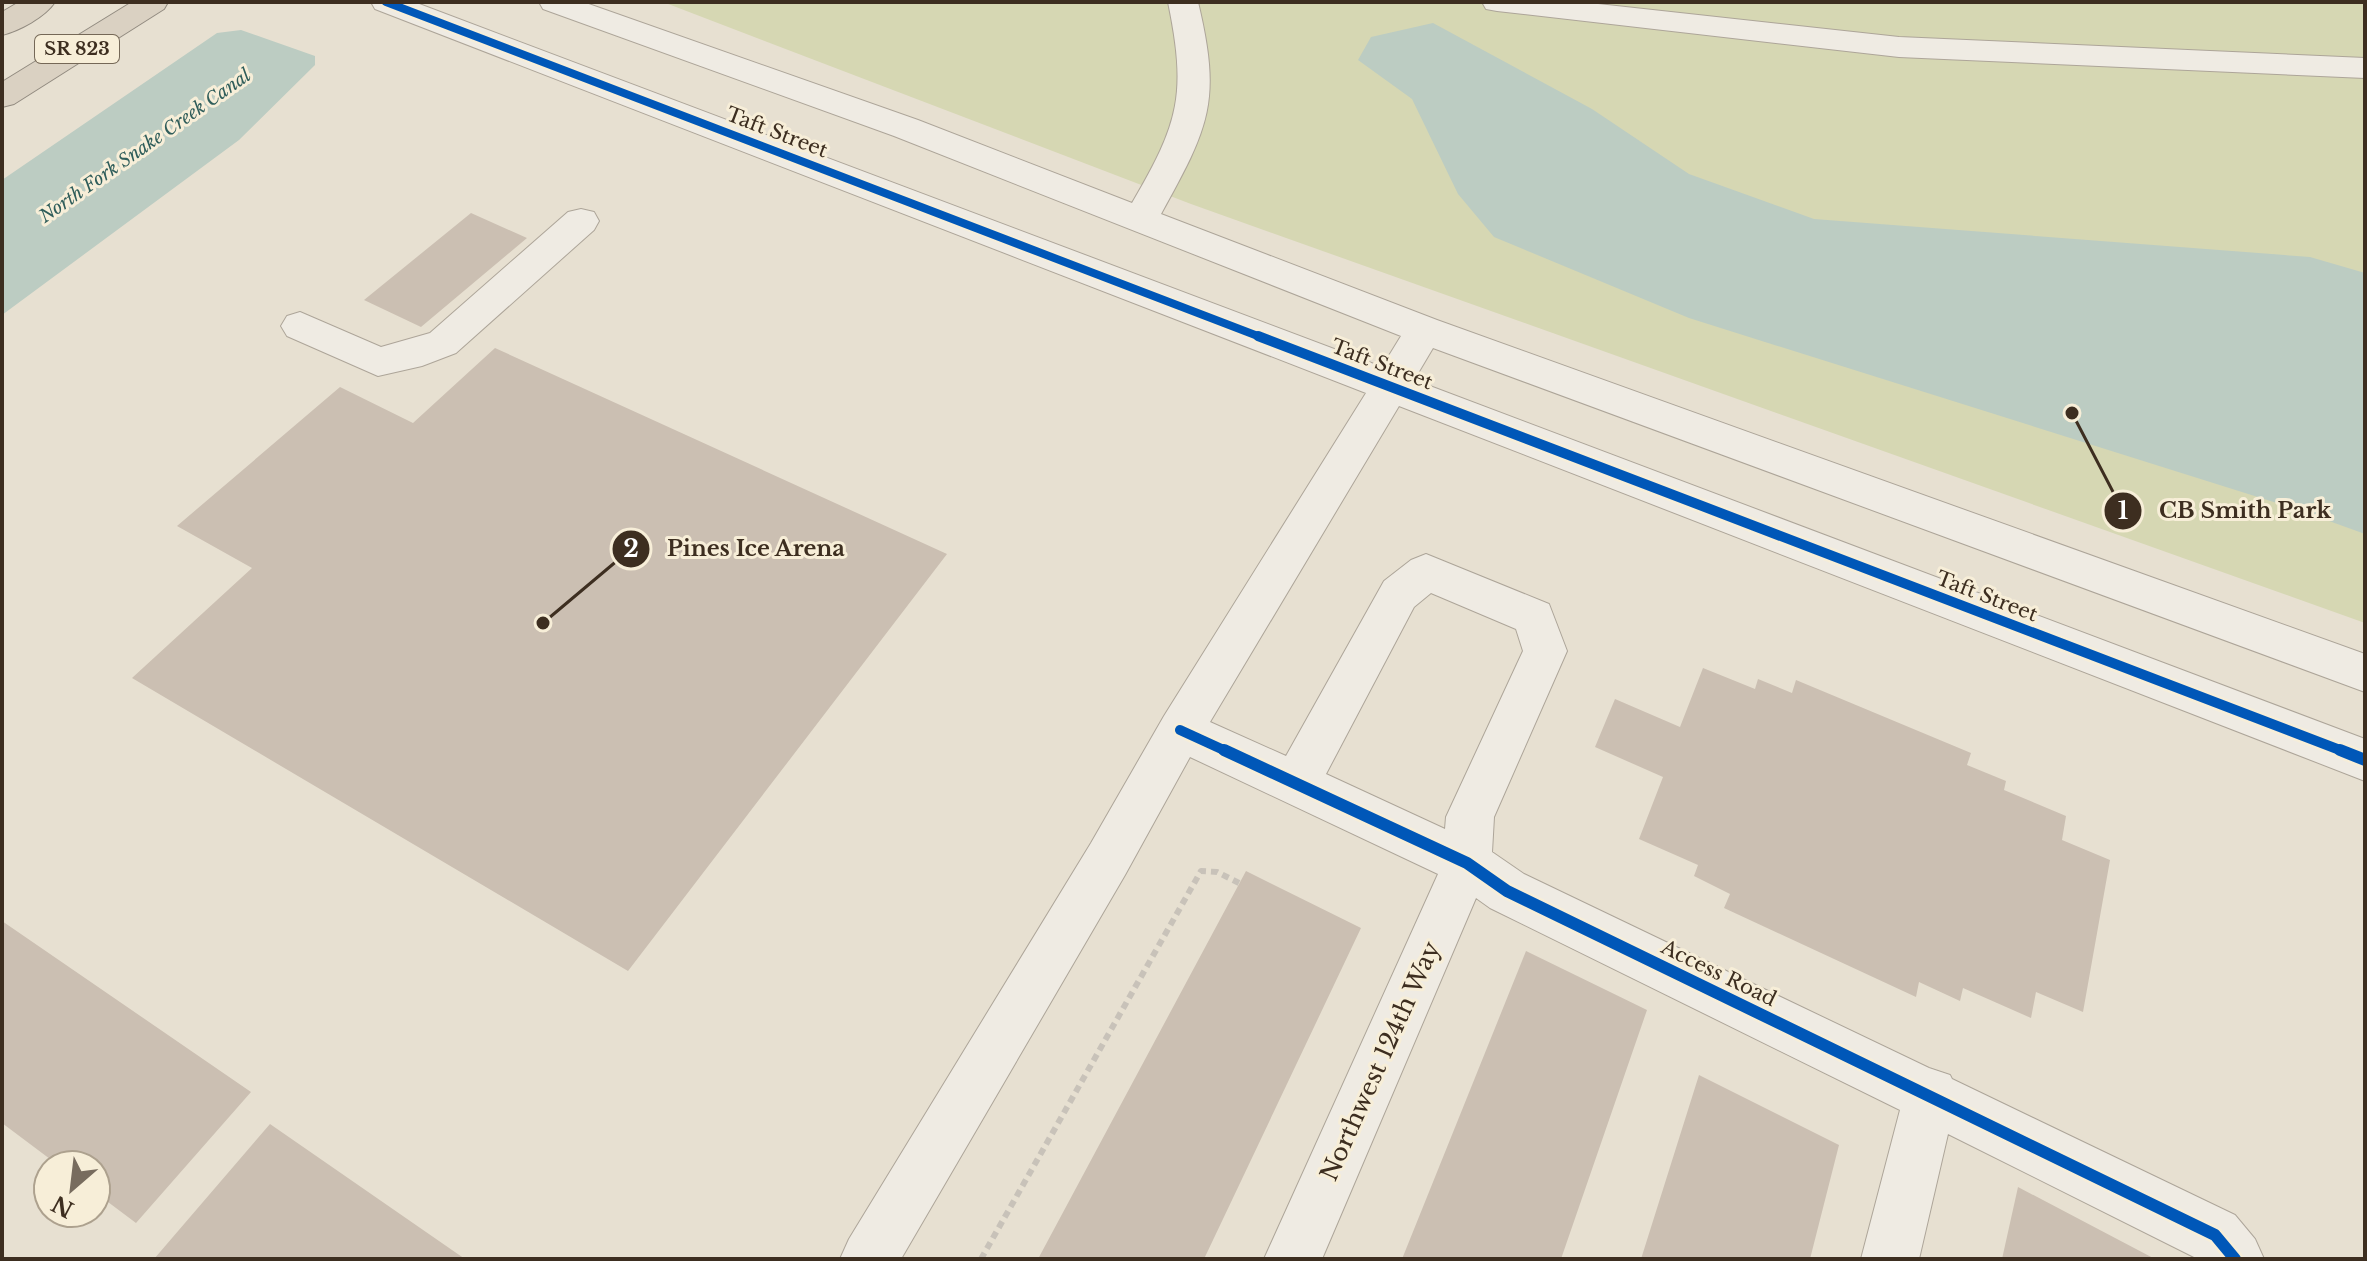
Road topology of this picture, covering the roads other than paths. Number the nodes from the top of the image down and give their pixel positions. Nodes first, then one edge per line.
1 (40, 2) edge
2 (153, 2) edge
3 (386, 2) edge
4 (554, 2) edge
5 (1183, 2) edge
6 (1497, 2) edge
7 (2, 26) edge
8 (2365, 68) edge
9 (2, 97) edge
10 (1140, 219) junction
11 (581, 221) dead end
12 (300, 326) dead end
13 (1424, 330) junction
14 (1390, 387) junction
15 (2365, 673) edge
16 (1180, 730) junction
17 (2365, 760) edge
18 (1297, 782) junction
19 (1459, 880) junction
20 (1926, 1111) junction
21 (869, 1259) edge
22 (1293, 1259) edge
23 (1890, 1259) edge
24 (2235, 1259) edge

1 - 7 highway, SR 823
2 - 9 highway, SR 823
3 - 14 street, Taft Street
4 - 10 street
5 - 10 street
6 - 8 street
10 - 13 street
11 - 12 street
13 - 14 street
13 - 15 street
14 - 16 street
14 - 17 street, Taft Street
16 - 18 street, Access Road
16 - 21 street
18 - 19 street, Access Road
18 - 19 street, Northwest 124th Way
19 - 20 street, Access Road
19 - 22 street, Northwest 124th Way
20 - 23 street
20 - 24 street, Access Road

